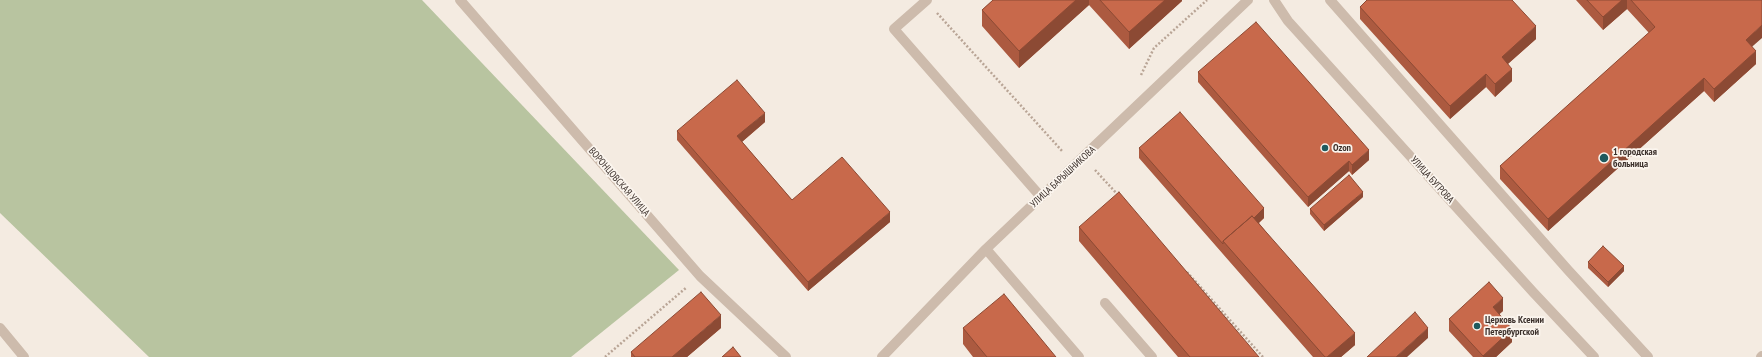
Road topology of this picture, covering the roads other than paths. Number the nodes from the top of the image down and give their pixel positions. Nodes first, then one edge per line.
1 (460, 0) edge
2 (927, 0) edge
3 (1248, 0) edge
4 (1274, 0) edge
5 (1330, 0) edge
6 (1041, 197) junction
7 (986, 248) junction
8 (1105, 303) dead end
9 (0, 328) edge
10 (24, 357) edge
11 (786, 357) edge
12 (882, 357) edge
13 (1079, 357) edge
14 (1152, 357) edge
15 (1594, 357) edge
16 (1648, 357) edge

1 - 11 street, ВОРОНЦОВСКАЯ УЛИЦА
2 - 6 street
3 - 6 street, УЛИЦА БАРЫШНИКОВА
4 - 15 street, УЛИЦА БУГРОВА
5 - 16 street
6 - 7 street, УЛИЦА БАРЫШНИКОВА
7 - 12 street, УЛИЦА БАРЫШНИКОВА
7 - 13 street
8 - 14 street
9 - 10 street

